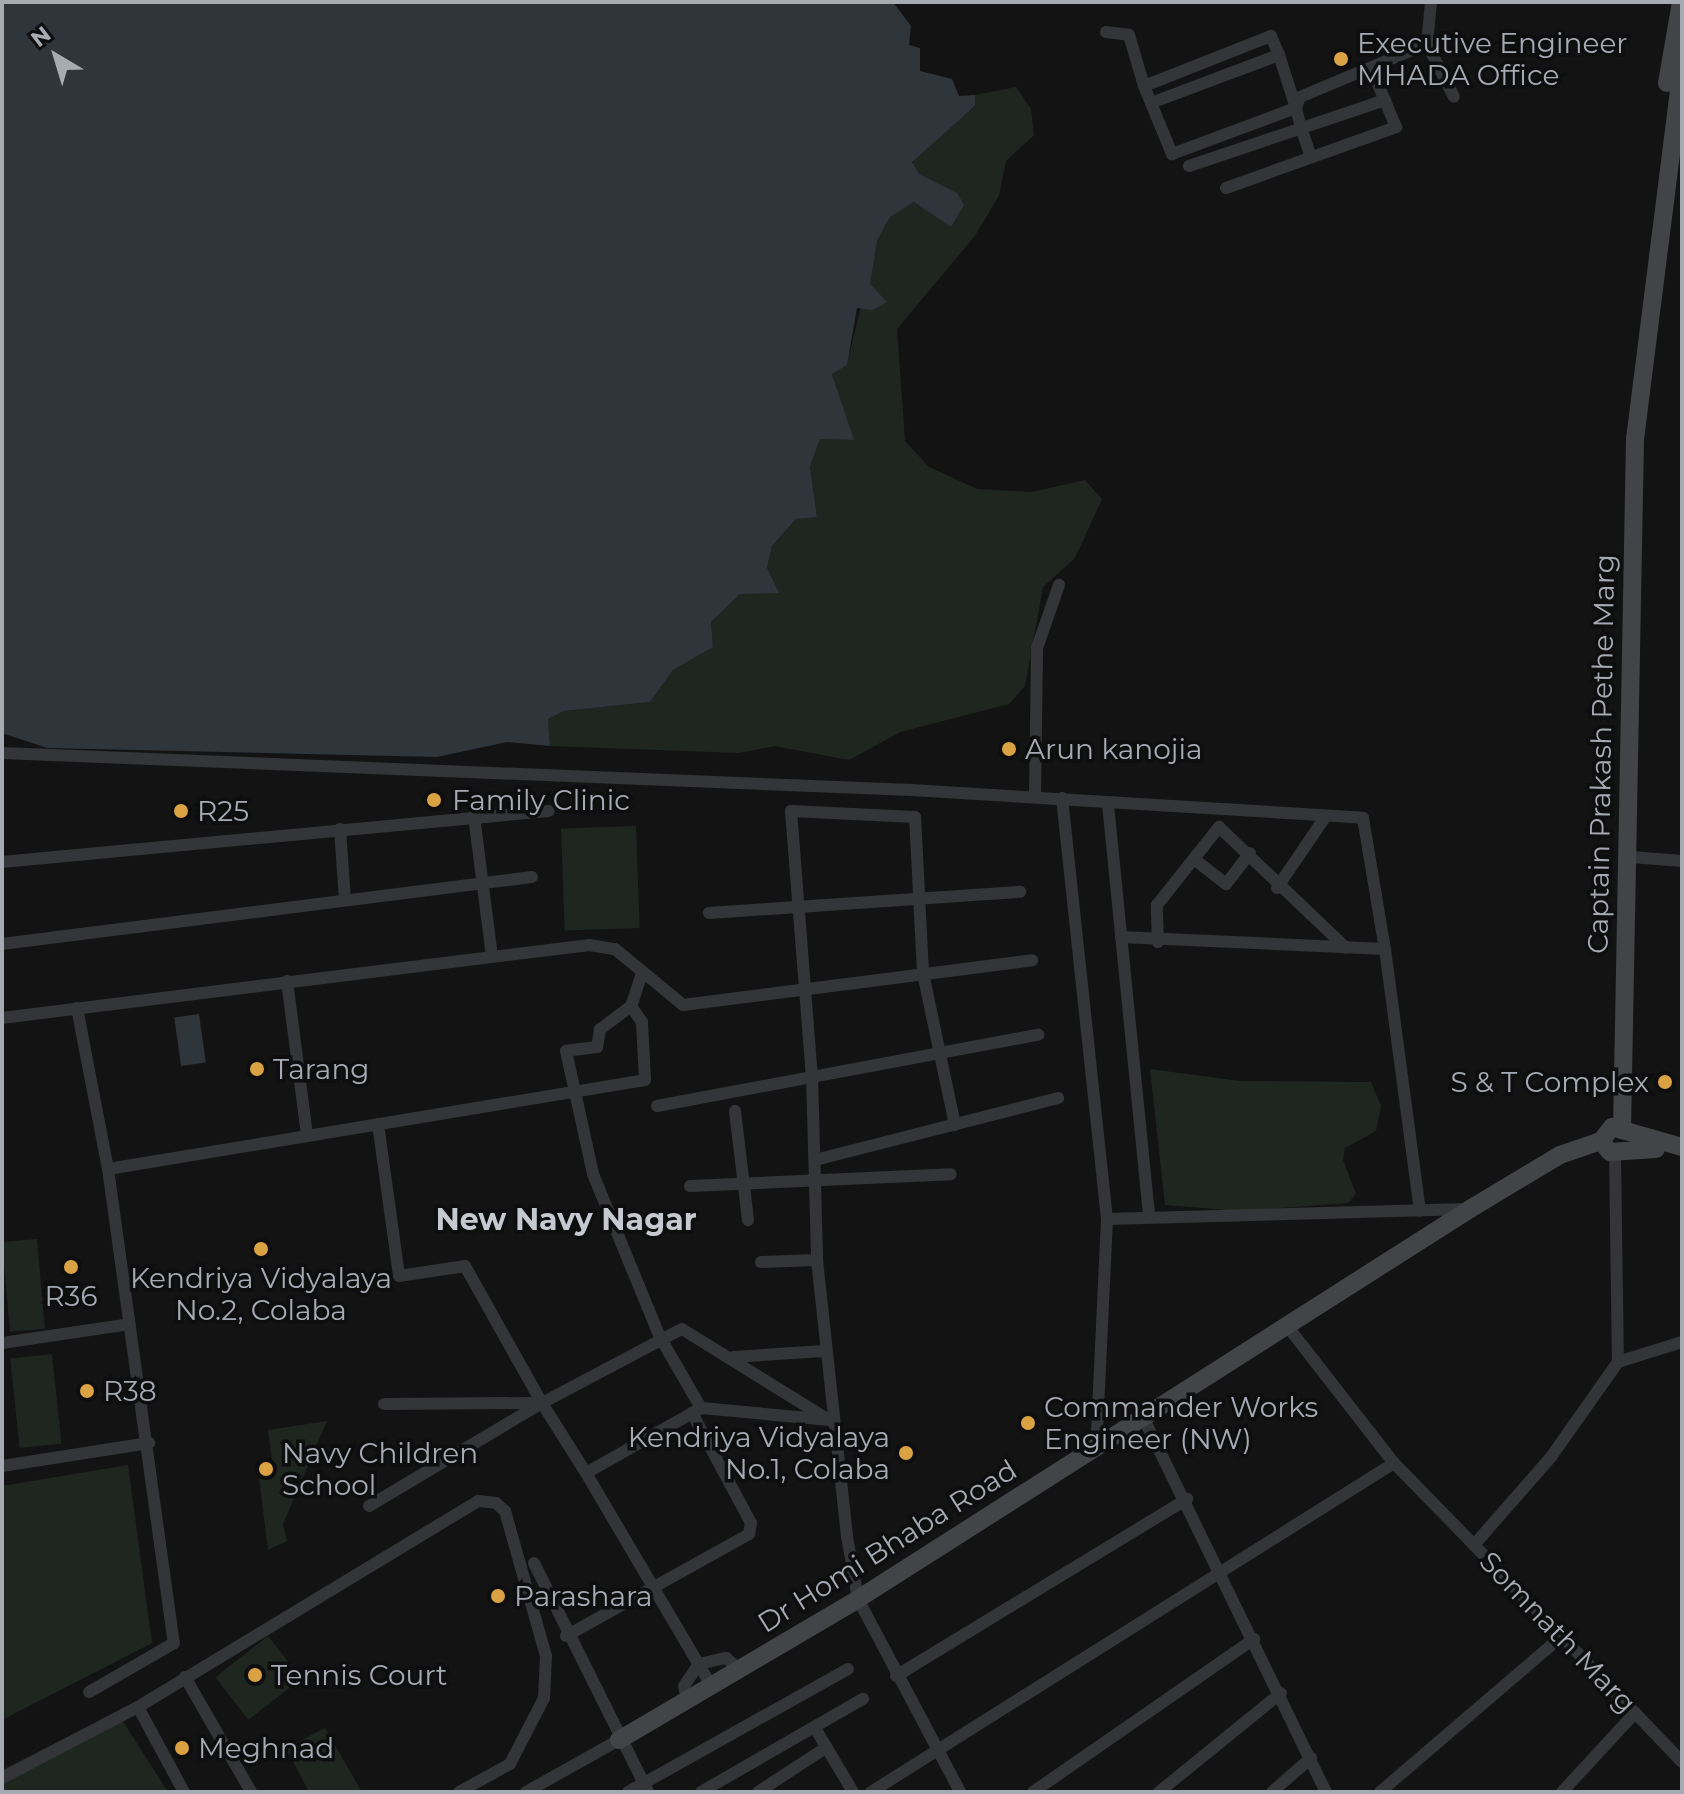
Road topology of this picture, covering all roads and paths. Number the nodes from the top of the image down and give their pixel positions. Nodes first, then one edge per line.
1 (1431, 2) edge
2 (1681, 2) edge
3 (1106, 32) dead end
4 (1427, 44) junction
5 (1279, 55) junction
6 (1682, 68) edge
7 (1372, 70) junction
8 (1144, 86) junction
9 (1454, 97) dead end
10 (1385, 100) junction
11 (1151, 103) junction
12 (1296, 108) junction
13 (1302, 131) junction
14 (1311, 157) junction
15 (1189, 166) dead end
16 (1673, 172) edge
17 (1226, 188) dead end
18 (1635, 439) junction
19 (1059, 585) dead end
20 (2, 753) edge
21 (1035, 797) junction
22 (1062, 798) junction
23 (1108, 804) junction
24 (549, 811) dead end
25 (474, 816) junction
26 (1325, 817) junction
27 (340, 829) junction
28 (1250, 853) junction
29 (1631, 857) junction
30 (1194, 859) junction
31 (1682, 861) edge
32 (2, 862) edge
33 (532, 877) dead end
34 (483, 883) junction
35 (1277, 888) junction
36 (1020, 892) dead end
37 (920, 897) junction
38 (345, 900) junction
39 (797, 907) junction
40 (709, 913) dead end
41 (1121, 937) junction
42 (1158, 942) junction
43 (2, 944) edge
44 (1346, 948) junction
45 (1385, 949) junction
46 (492, 957) junction
47 (1032, 960) dead end
48 (923, 973) junction
49 (641, 976) junction
50 (287, 981) junction
51 (805, 990) junction
52 (631, 1006) junction
53 (77, 1008) junction
54 (2, 1018) edge
55 (1038, 1035) dead end
56 (939, 1053) junction
57 (812, 1076) junction
58 (571, 1092) junction
59 (1058, 1098) dead end
60 (657, 1106) dead end
61 (735, 1111) dead end
62 (378, 1124) junction
63 (955, 1125) junction
64 (307, 1135) junction
65 (1614, 1140) junction
66 (1682, 1148) edge
67 (815, 1160) junction
68 (108, 1169) junction
69 (951, 1174) dead end
70 (816, 1178) junction
71 (743, 1181) junction
72 (690, 1186) dead end
73 (1470, 1209) junction
74 (1420, 1211) junction
75 (1149, 1217) junction
76 (1107, 1219) junction
77 (748, 1220) dead end
78 (817, 1260) junction
79 (761, 1262) dead end
80 (130, 1324) junction
81 (1288, 1327) junction
82 (660, 1337) junction
83 (1682, 1342) edge
84 (2, 1343) edge
85 (824, 1351) junction
86 (733, 1357) junction
87 (1618, 1362) junction
88 (542, 1403) junction
89 (384, 1404) dead end
90 (696, 1410) junction
91 (1144, 1419) junction
92 (830, 1420) junction
93 (149, 1443) junction
94 (1096, 1449) junction
95 (1394, 1463) junction
96 (2, 1466) edge
97 (586, 1473) junction
98 (1187, 1499) junction
99 (369, 1506) dead end
100 (1474, 1545) junction
101 (534, 1563) dead end
102 (1221, 1575) junction
103 (656, 1585) junction
104 (858, 1599) junction
105 (566, 1636) junction
106 (1562, 1636) junction
107 (1254, 1639) junction
108 (699, 1664) junction
109 (739, 1669) junction
110 (848, 1669) dead end
111 (896, 1676) junction
112 (185, 1677) junction
113 (711, 1685) junction
114 (89, 1692) dead end
115 (1281, 1693) junction
116 (687, 1699) junction
117 (863, 1699) dead end
118 (138, 1707) junction
119 (1635, 1713) junction
120 (815, 1728) junction
121 (619, 1740) junction
122 (827, 1747) junction
123 (938, 1752) junction
124 (1311, 1758) junction
125 (1682, 1762) edge
126 (2, 1778) edge
127 (646, 1788) edge
128 (184, 1792) edge
129 (251, 1792) edge
130 (459, 1792) edge
131 (526, 1792) edge
132 (628, 1792) edge
133 (701, 1792) edge
134 (758, 1792) edge
135 (853, 1792) edge
136 (871, 1792) edge
137 (960, 1792) edge
138 (1033, 1792) edge
139 (1159, 1792) edge
140 (1272, 1792) edge
141 (1326, 1792) edge
142 (1380, 1792) edge
143 (1562, 1792) edge

1 - 4 street
2 - 18 main road, Captain Prakash Pethe Marg
3 - 8 street
4 - 7 street
4 - 9 street
5 - 8 street
5 - 11 street
5 - 12 street
6 - 16 main road, Captain Prakash Pethe Marg
7 - 10 street
7 - 12 street
8 - 11 street
10 - 13 street
10 - 14 street
11 - 12 street
12 - 13 street
13 - 14 street
13 - 15 street
14 - 17 street
16 - 18 main road, Captain Prakash Pethe Marg
18 - 29 main road, Captain Prakash Pethe Marg
19 - 21 street
20 - 21 street
21 - 22 street
22 - 23 street
22 - 76 street
23 - 26 street
23 - 41 street
24 - 25 street
25 - 27 street
25 - 34 street
26 - 35 street
26 - 45 street
27 - 32 street
27 - 38 street
28 - 30 street
28 - 30 street
28 - 35 street
29 - 31 street
29 - 65 main road, Captain Prakash Pethe Marg
30 - 42 street
33 - 34 street
34 - 38 street
34 - 46 street
35 - 44 street
36 - 37 street
37 - 39 street
37 - 39 street
37 - 48 street
38 - 43 street
39 - 40 street
39 - 51 street
41 - 42 street
41 - 75 street
42 - 44 street
44 - 45 street
45 - 74 street
46 - 49 street
46 - 50 street
47 - 48 street
48 - 51 street
48 - 56 street
49 - 51 street
49 - 52 street
50 - 53 street
50 - 64 street
51 - 57 street
52 - 58 street
52 - 58 street
53 - 54 street
53 - 68 street
55 - 56 street
56 - 57 street
56 - 63 street
57 - 60 street
57 - 67 street
58 - 62 street
58 - 82 street
59 - 63 street
61 - 71 street
62 - 64 street
62 - 88 street
63 - 67 street
64 - 68 street
65 - 66 main road
65 - 73 main road, Dr Homi Bhaba Road
65 - 87 street
67 - 70 street
68 - 80 street
69 - 70 street
70 - 71 street
70 - 78 street
71 - 72 street
71 - 77 street
73 - 74 street
73 - 81 main road, Dr Homi Bhaba Road
74 - 75 street
75 - 76 street
76 - 94 street
78 - 79 street
78 - 85 street
80 - 84 street
80 - 93 street
81 - 91 main road, Dr Homi Bhaba Road
81 - 95 street
82 - 86 street
82 - 88 street
82 - 90 street
83 - 87 street
85 - 86 street
85 - 92 street
86 - 92 street
87 - 100 street, Somnath Marg
88 - 89 street
88 - 97 street
88 - 99 street
90 - 92 street
90 - 97 street
90 - 103 street
91 - 94 main road, Dr Homi Bhaba Road
91 - 98 street
92 - 104 street
93 - 96 street
93 - 114 street
94 - 104 main road, Dr Homi Bhaba Road
95 - 100 street
95 - 102 street
97 - 103 street
98 - 102 street
98 - 111 street
100 - 106 street, Somnath Marg
101 - 105 street
102 - 107 street
102 - 123 street
103 - 105 street
103 - 108 street
104 - 109 main road, Dr Homi Bhaba Road
104 - 111 street
105 - 121 street
106 - 119 street, Somnath Marg
106 - 142 street
107 - 115 street
107 - 138 street
108 - 109 street
108 - 113 street
108 - 116 street
109 - 113 main road, Dr Homi Bhaba Road
110 - 127 street
111 - 123 street
112 - 118 street
112 - 129 street
112 - 130 street
113 - 116 main road, Dr Homi Bhaba Road
115 - 124 street
115 - 139 street
116 - 121 main road, Dr Homi Bhaba Road
117 - 120 street
118 - 126 street
118 - 128 street
119 - 125 street, Somnath Marg
119 - 143 street
120 - 122 street
120 - 133 street
121 - 127 street
121 - 131 street, Dr Homi Bhaba Road
122 - 134 street
122 - 135 street
123 - 136 street
123 - 137 street
124 - 140 street
124 - 141 street
127 - 132 street

